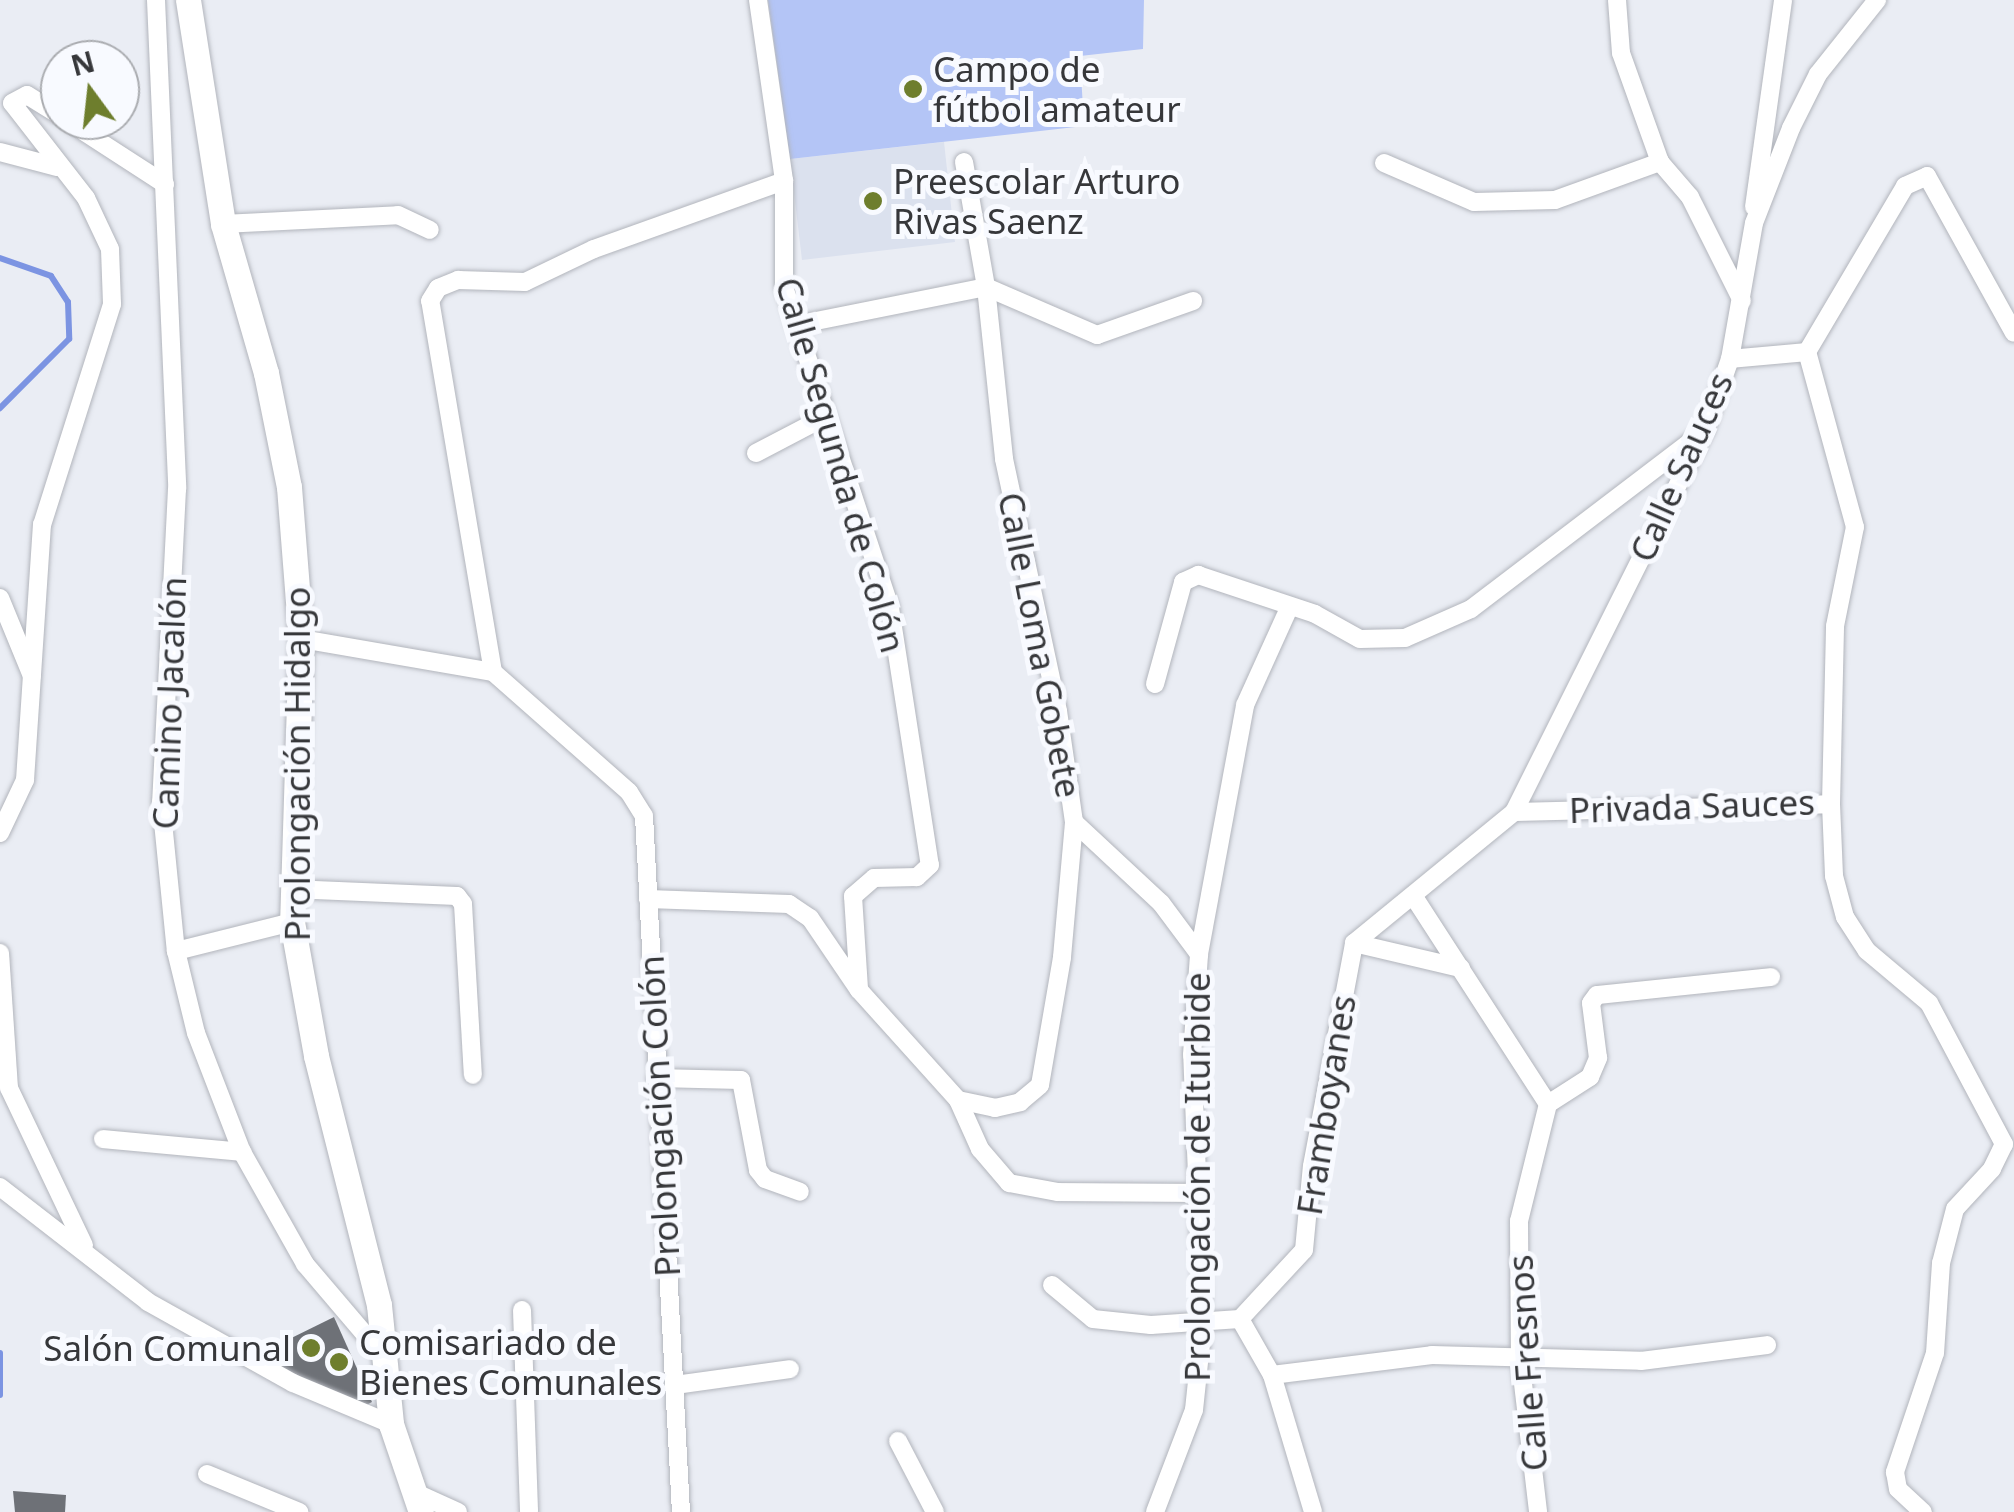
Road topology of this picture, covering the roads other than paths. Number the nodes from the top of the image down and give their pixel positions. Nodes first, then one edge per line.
1 (156, 0) edge
2 (188, 0) edge
3 (758, 0) edge
4 (1617, 0) edge
5 (1783, 0) edge
6 (1877, 0) edge
7 (40, 103) edge
8 (97, 140) edge
9 (0, 152) edge
10 (964, 162) dead end
11 (1660, 162) junction
12 (1384, 163) dead end
13 (58, 167) junction
14 (784, 181) junction
15 (165, 184) junction
16 (1754, 223) junction
17 (223, 224) junction
18 (430, 230) dead end
19 (986, 286) junction
20 (1193, 301) dead end
21 (1742, 302) junction
22 (796, 325) junction
23 (2014, 333) edge
24 (1807, 352) junction
25 (1730, 358) junction
26 (826, 417) junction
27 (1705, 431) junction
28 (756, 453) dead end
29 (0, 598) edge
30 (1289, 608) junction
31 (302, 639) junction
32 (493, 672) junction
33 (35, 682) junction
34 (1155, 684) dead end
35 (1831, 804) junction
36 (1514, 812) junction
37 (1074, 822) junction
38 (0, 833) edge
39 (292, 889) junction
40 (1414, 897) junction
41 (648, 899) junction
42 (292, 922) junction
43 (1354, 943) junction
44 (176, 951) junction
45 (0, 953) edge
46 (1199, 954) junction
47 (1460, 968) junction
48 (1771, 977) dead end
49 (859, 990) junction
50 (473, 1074) dead end
51 (656, 1078) junction
52 (958, 1100) junction
53 (1548, 1104) junction
54 (103, 1139) dead end
55 (242, 1152) junction
56 (0, 1187) edge
57 (800, 1192) dead end
58 (1195, 1192) junction
59 (89, 1254) junction
60 (1052, 1286) dead end
61 (522, 1310) dead end
62 (1240, 1320) junction
63 (1204, 1324) junction
64 (1766, 1345) dead end
65 (379, 1351) junction
66 (1520, 1358) junction
67 (790, 1369) dead end
68 (1272, 1375) junction
69 (675, 1385) junction
70 (392, 1424) junction
71 (898, 1441) dead end
72 (207, 1474) dead end
73 (418, 1502) edge
74 (299, 1512) edge
75 (458, 1512) edge
76 (529, 1512) edge
77 (680, 1512) edge
78 (935, 1512) edge
79 (1155, 1512) edge
80 (1313, 1512) edge
81 (1538, 1512) edge
82 (1922, 1512) edge

1 - 15 street, Camino Jacalón
2 - 17 street, Prolongación Hidalgo
3 - 14 street, Calle Segunda de Colón
4 - 11 street
5 - 16 street
6 - 16 street, Calle Sauces
7 - 13 street
8 - 15 street
9 - 13 street
10 - 19 street, Calle Loma Gobete
11 - 12 street
11 - 21 street
13 - 33 street
14 - 22 street, Calle Segunda de Colón
14 - 32 street
15 - 44 street, Camino Jacalón
16 - 21 street, Calle Sauces
17 - 18 street
17 - 31 street, Prolongación Hidalgo
19 - 20 street
19 - 22 street
19 - 37 street, Calle Loma Gobete
21 - 25 street, Calle Sauces
22 - 26 street, Calle Segunda de Colón
23 - 24 street
24 - 25 street
24 - 35 street, Privada Sauces
25 - 27 street, Calle Sauces
26 - 28 street
26 - 49 street, Calle Segunda de Colón
27 - 30 street
27 - 36 street, Calle Sauces
29 - 33 street
30 - 34 street
30 - 46 street, Prolongación de Iturbide
31 - 32 street
31 - 39 street, Prolongación Hidalgo
32 - 41 street, Prolongación Colón
33 - 38 street
35 - 36 street, Privada Sauces
35 - 82 street
36 - 40 street, Calle Sauces
37 - 46 street, Calle Loma Gobete
37 - 52 street
39 - 42 street, Prolongación Hidalgo
39 - 50 street
40 - 43 street
40 - 47 street
41 - 49 street
41 - 51 street, Prolongación Colón
42 - 44 street
42 - 65 street, Prolongación Hidalgo
43 - 47 street
43 - 62 street, Framboyanes
44 - 55 street, Camino Jacalón
45 - 59 street
46 - 58 street, Prolongación de Iturbide
47 - 53 street
48 - 53 street
49 - 52 street
51 - 57 street
51 - 69 street, Prolongación Colón
52 - 58 street
53 - 66 street, Calle Fresnos
54 - 55 street
55 - 65 street, Camino Jacalón
56 - 59 street
58 - 63 street, Prolongación de Iturbide
59 - 70 street
60 - 63 street
61 - 76 street
62 - 63 street
62 - 68 street
63 - 79 street, Prolongación de Iturbide
64 - 66 street
65 - 70 street, Prolongación Hidalgo
66 - 68 street
66 - 81 street, Calle Fresnos
67 - 69 street
68 - 80 street
69 - 77 street, Prolongación Colón
70 - 73 street, Prolongación Hidalgo
71 - 78 street
72 - 74 street
73 - 75 street

